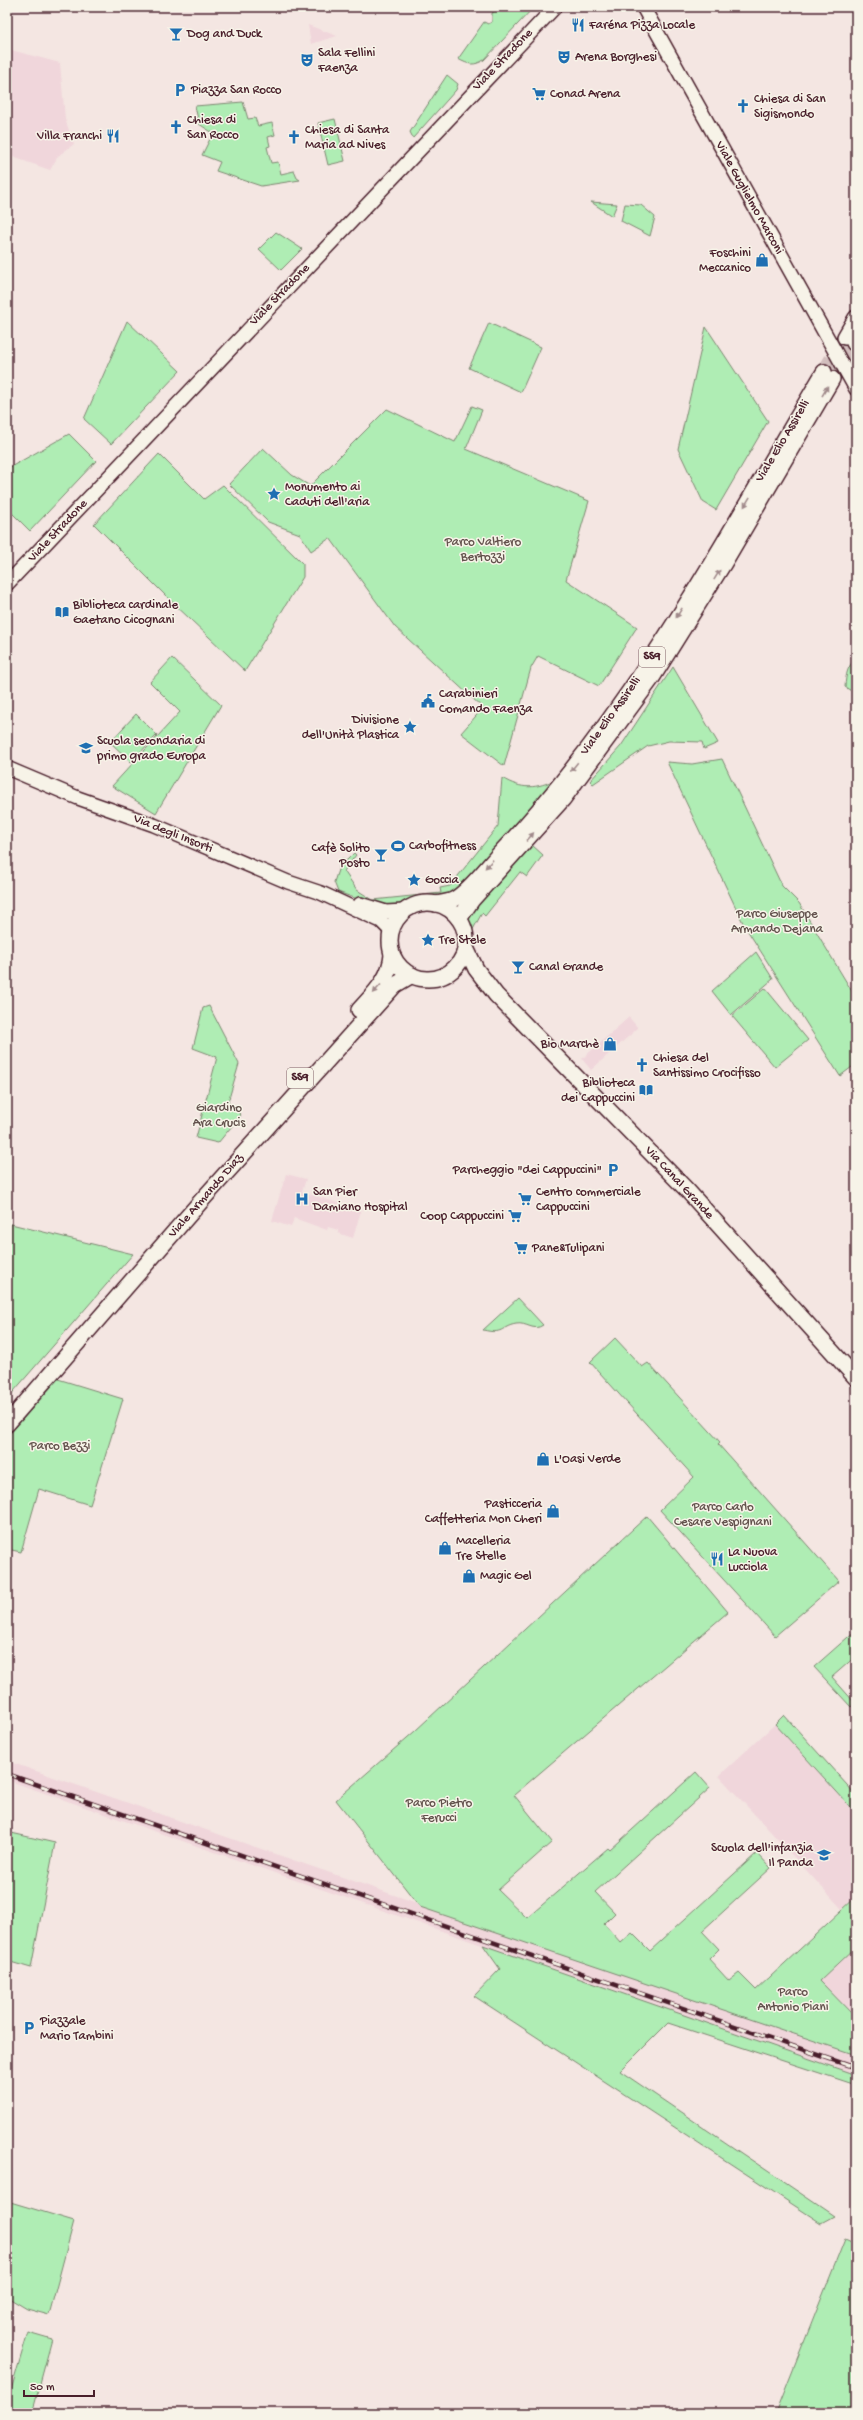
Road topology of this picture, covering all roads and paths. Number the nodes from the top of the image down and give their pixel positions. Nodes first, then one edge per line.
1 (554, 7) edge
2 (643, 7) edge
3 (856, 318) edge
4 (852, 339) tunnel mouth
5 (856, 390) edge
6 (7, 584) edge
7 (7, 768) edge
8 (338, 901) junction
9 (436, 904) junction
10 (404, 911) junction
11 (459, 919) junction
12 (391, 931) junction
13 (465, 946) junction
14 (392, 955) junction
15 (452, 970) junction
16 (412, 975) junction
17 (496, 994) junction
18 (199, 1198) junction
19 (856, 1378) edge
20 (7, 1409) edge
21 (7, 1424) edge

1 - 6 street, Viale Stradone
2 - 5 street, Viale Guglielmo Marconi
3 - 4 main road
7 - 8 street, Via degli Insorti
8 - 10 street, Via degli Insorti
8 - 12 street, Via degli Insorti
9 - 10 main road, SS9
9 - 11 main road, SS9
11 -> 9 main road, Viale Elio Assirelli / SS9
10 - 12 main road
11 - 13 main road
12 - 14 main road, SS9
13 - 15 main road
13 - 17 main road, Via Canal Grande
14 - 16 main road
14 -> 18 main road, Viale Armando Diaz / SS9
15 - 16 main road
15 - 17 main road, Via Canal Grande
16 - 18 main road, Viale Armando Diaz / SS9
17 - 19 main road, Via Canal Grande
18 - 20 main road, Viale Armando Diaz
18 - 21 main road, Viale Armando Diaz

